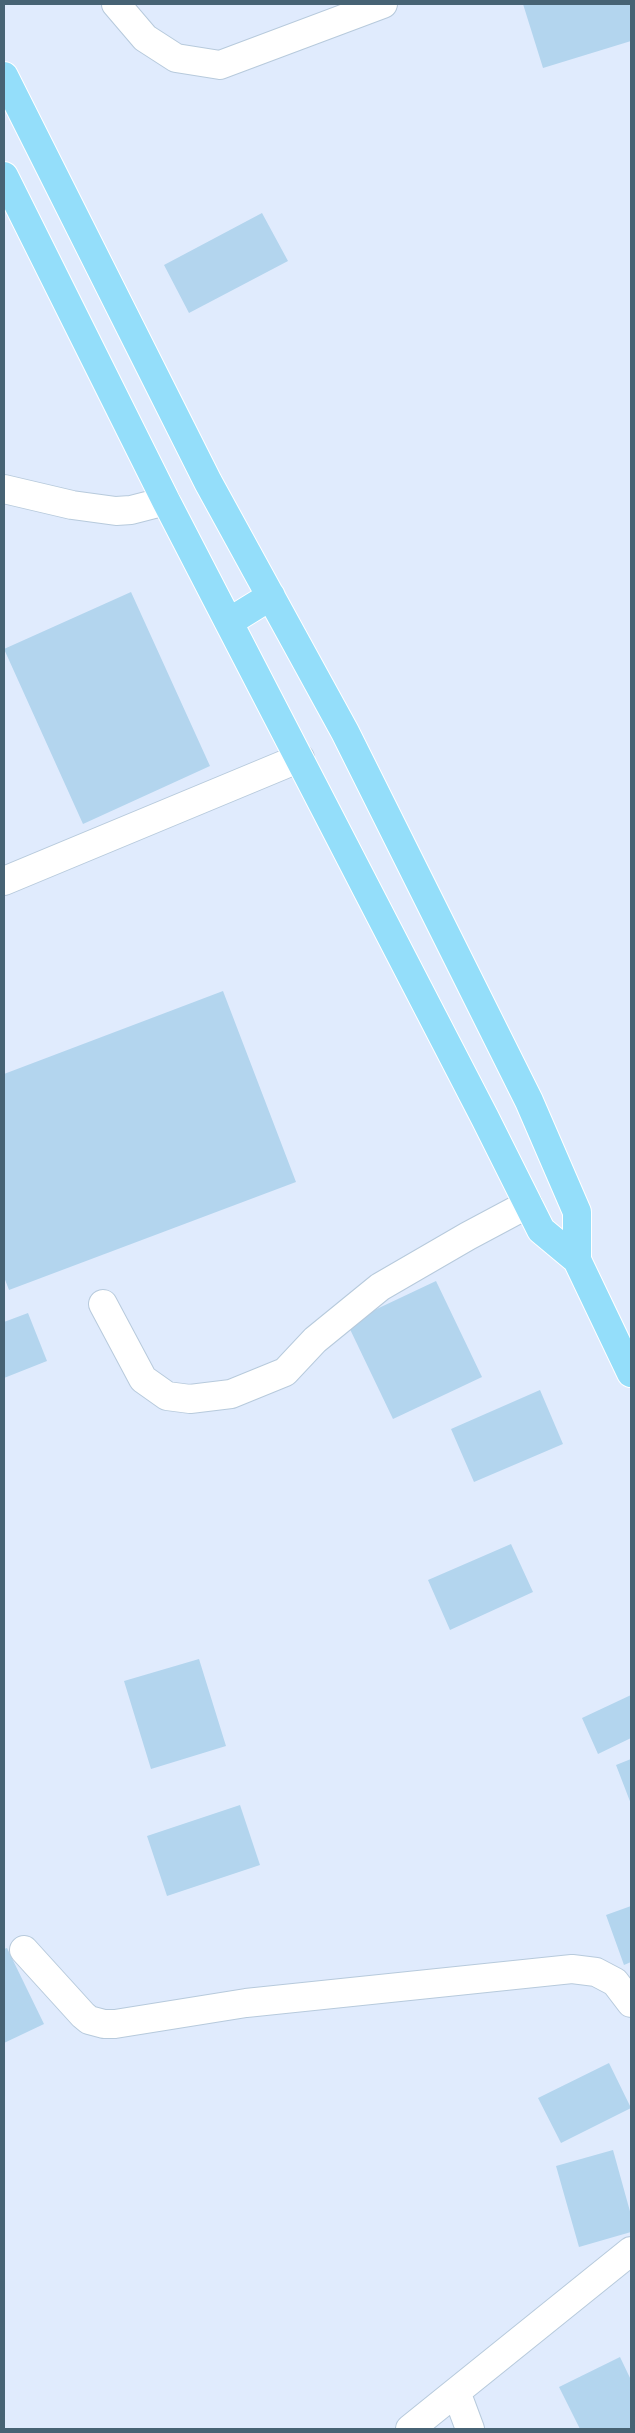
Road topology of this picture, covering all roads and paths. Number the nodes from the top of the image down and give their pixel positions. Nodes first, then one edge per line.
1 (116, 4) edge
2 (383, 4) edge
3 (4, 76) edge
4 (4, 176) edge
5 (4, 489) edge
6 (166, 501) junction
7 (270, 596) junction
8 (230, 622) junction
9 (300, 758) junction
10 (4, 881) edge
11 (528, 1204) junction
12 (577, 1260) junction
13 (103, 1304) dead end
14 (631, 1373) edge
15 (24, 1950) dead end
16 (631, 2003) edge
17 (631, 2251) edge
18 (457, 2394) junction
19 (410, 2429) edge
20 (470, 2429) edge

1 - 2 street
3 - 7 highway
4 - 6 highway
5 - 6 street
6 - 8 highway
7 - 8 highway
7 - 12 highway
8 - 9 highway
9 - 10 street
9 - 11 highway
11 - 12 highway
11 - 13 street
12 - 14 highway
15 - 16 street
17 - 18 street
18 - 19 street
18 - 20 street

